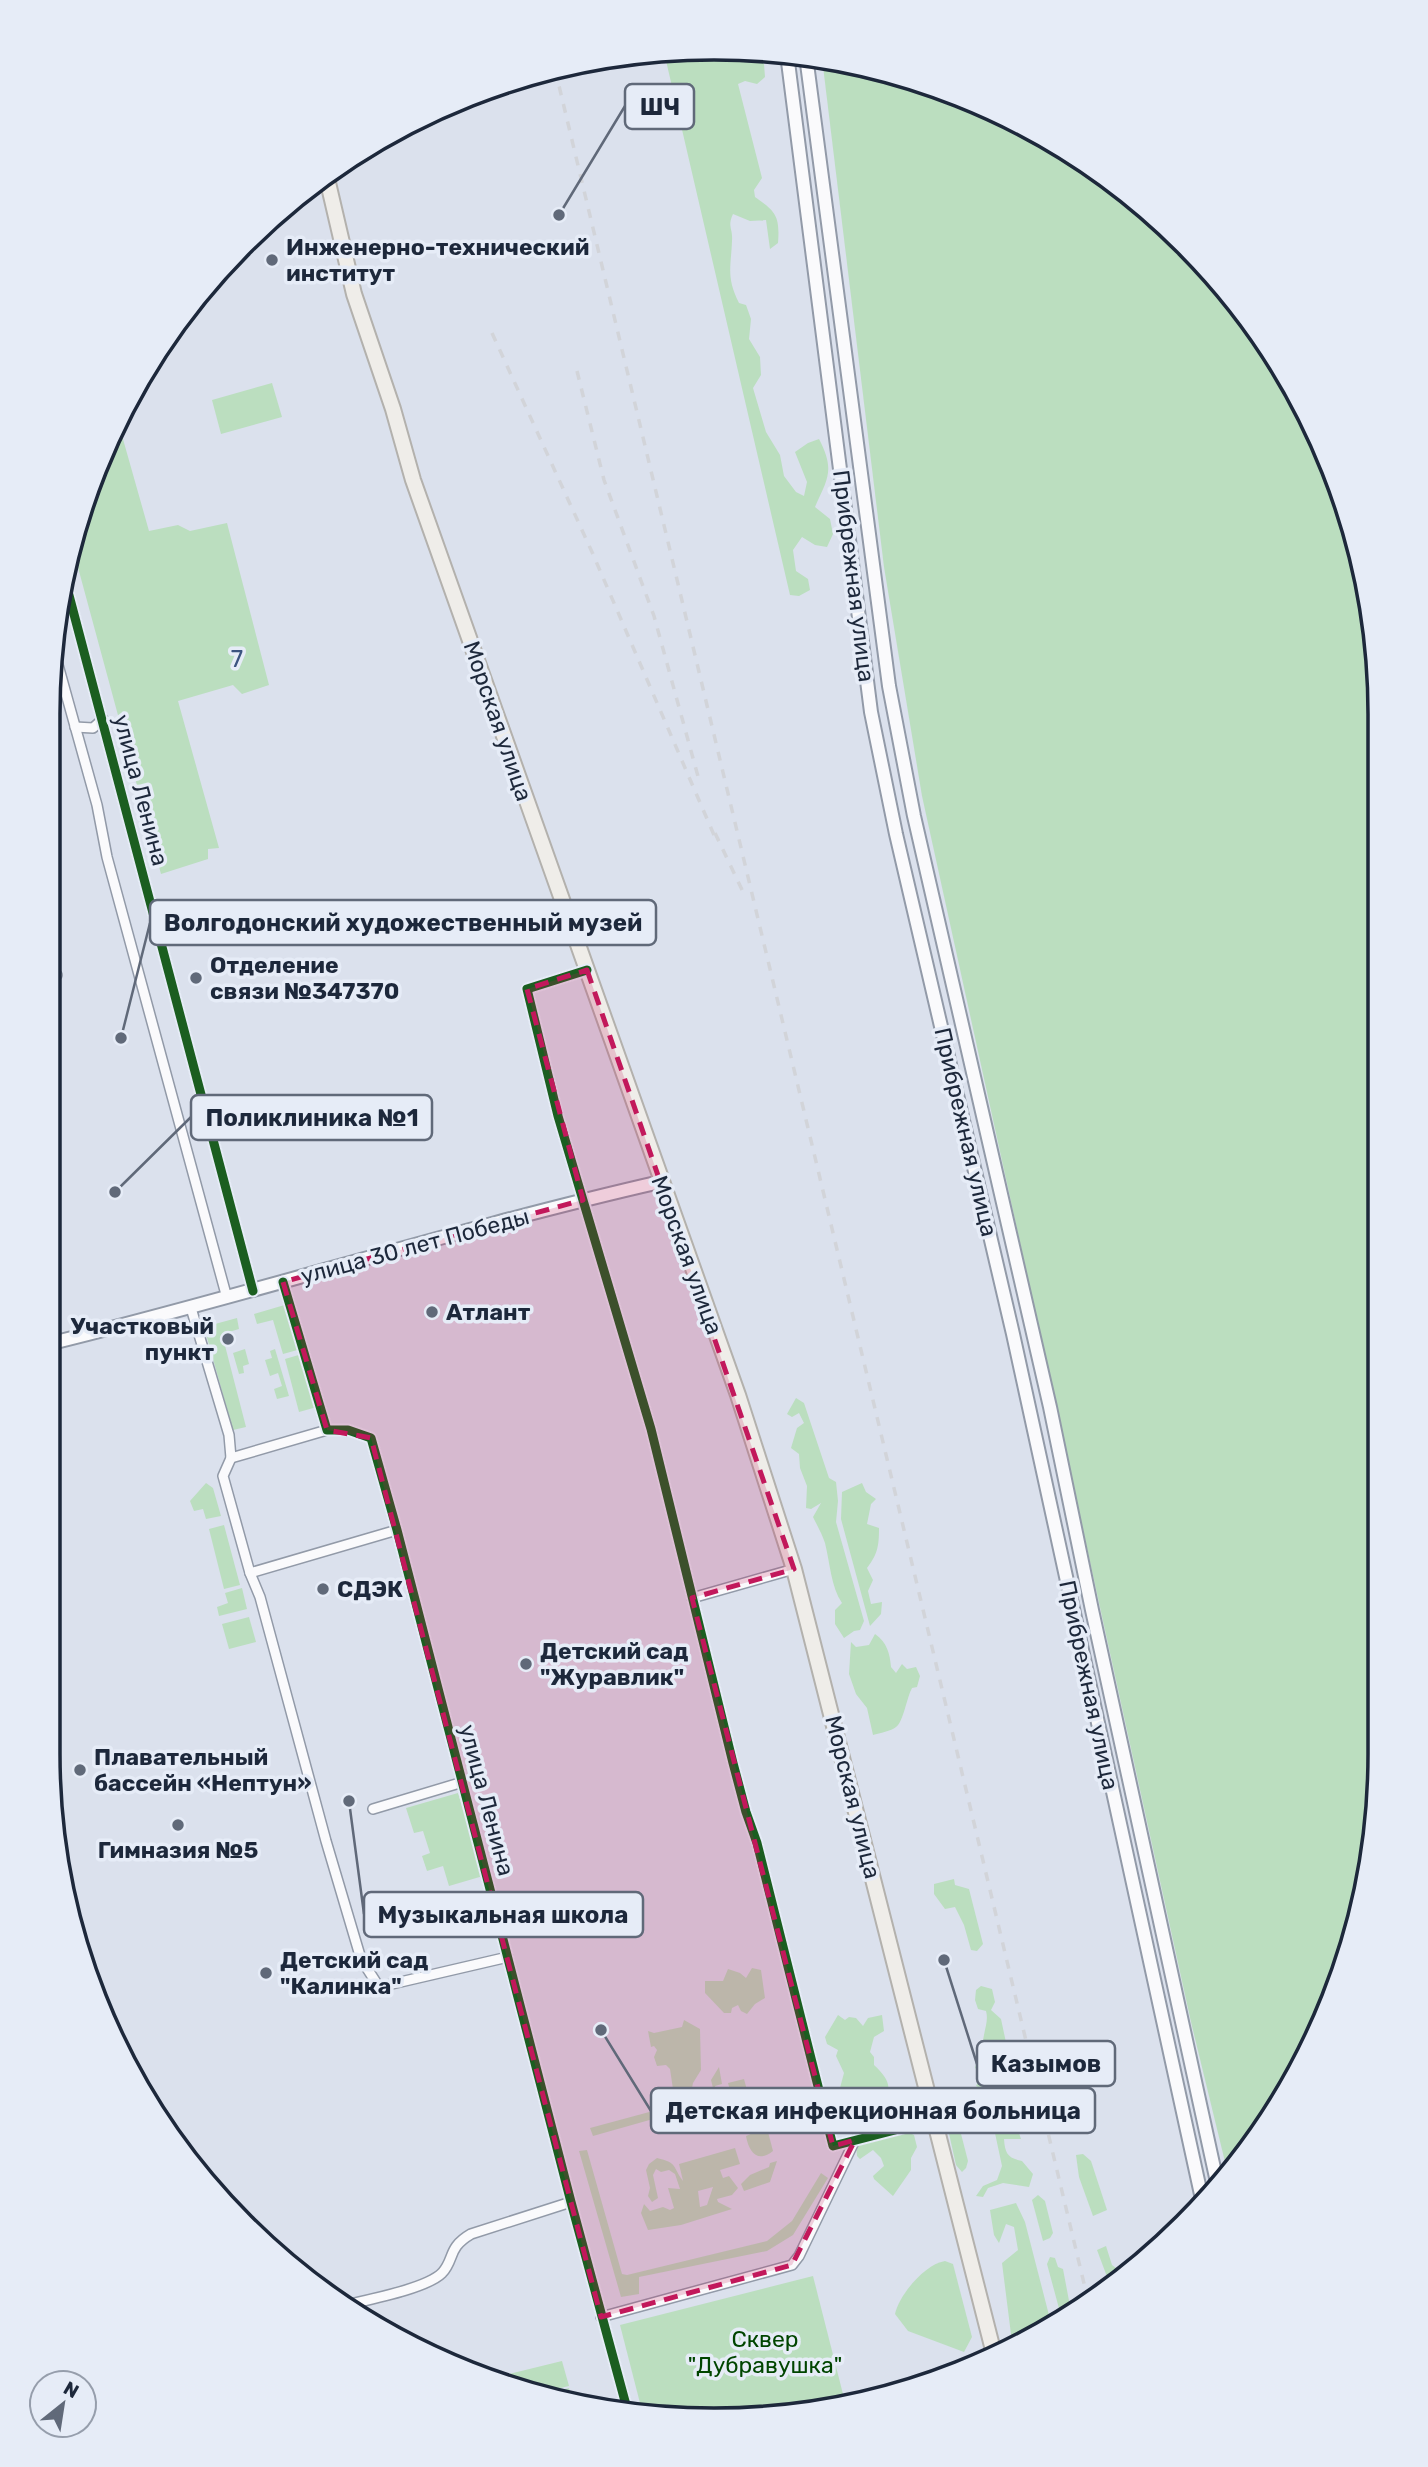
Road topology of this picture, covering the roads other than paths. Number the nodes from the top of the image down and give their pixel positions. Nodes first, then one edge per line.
1 (788, 64) edge
2 (807, 66) edge
3 (329, 186) edge
4 (70, 598) edge
5 (61, 676) edge
6 (103, 719) junction
7 (75, 727) junction
8 (587, 970) junction
9 (660, 1182) junction
10 (583, 1199) junction
11 (283, 1282) junction
12 (253, 1291) junction
13 (227, 1298) junction
14 (191, 1308) junction
15 (60, 1341) edge
16 (327, 1430) junction
17 (231, 1458) junction
18 (397, 1530) junction
19 (794, 1569) junction
20 (250, 1573) junction
21 (692, 1598) junction
22 (463, 1782) junction
23 (373, 1809) dead end
24 (508, 1957) junction
25 (934, 2120) junction
26 (855, 2140) junction
27 (1215, 2174) edge
28 (1200, 2191) edge
29 (571, 2202) junction
30 (357, 2302) edge
31 (601, 2317) junction
32 (992, 2345) edge
33 (625, 2401) edge

1 - 28 main road, Прибрежная улица
2 - 27 main road, Прибрежная улица
3 - 8 main road, Морская улица
4 - 6 street, улица Ленина
5 - 7 street, улица Ленина
6 - 7 street
6 - 12 street, улица Ленина
7 - 13 street, улица Ленина
8 - 9 main road, Морская улица
8 - 10 street
9 - 10 main road, улица 30 лет Победы
9 - 19 main road, Морская улица
10 - 11 main road, улица 30 лет Победы
10 - 21 street
11 - 12 main road, улица 30 лет Победы
11 - 16 street
12 - 13 main road, улица 30 лет Победы
13 - 14 main road, улица 30 лет Победы
14 - 15 main road, улица 30 лет Победы
14 - 17 street
16 - 17 street
16 - 18 street, улица Ленина
17 - 20 street
18 - 20 street
18 - 22 street, улица Ленина
19 - 21 street
19 - 25 main road, Морская улица
20 - 24 street
21 - 26 street
22 - 23 street
22 - 24 street, улица Ленина
24 - 29 street, улица Ленина
25 - 26 street
25 - 32 main road, Морская улица
26 - 31 street
29 - 30 street
29 - 31 street, улица Ленина
31 - 33 street, улица Ленина

